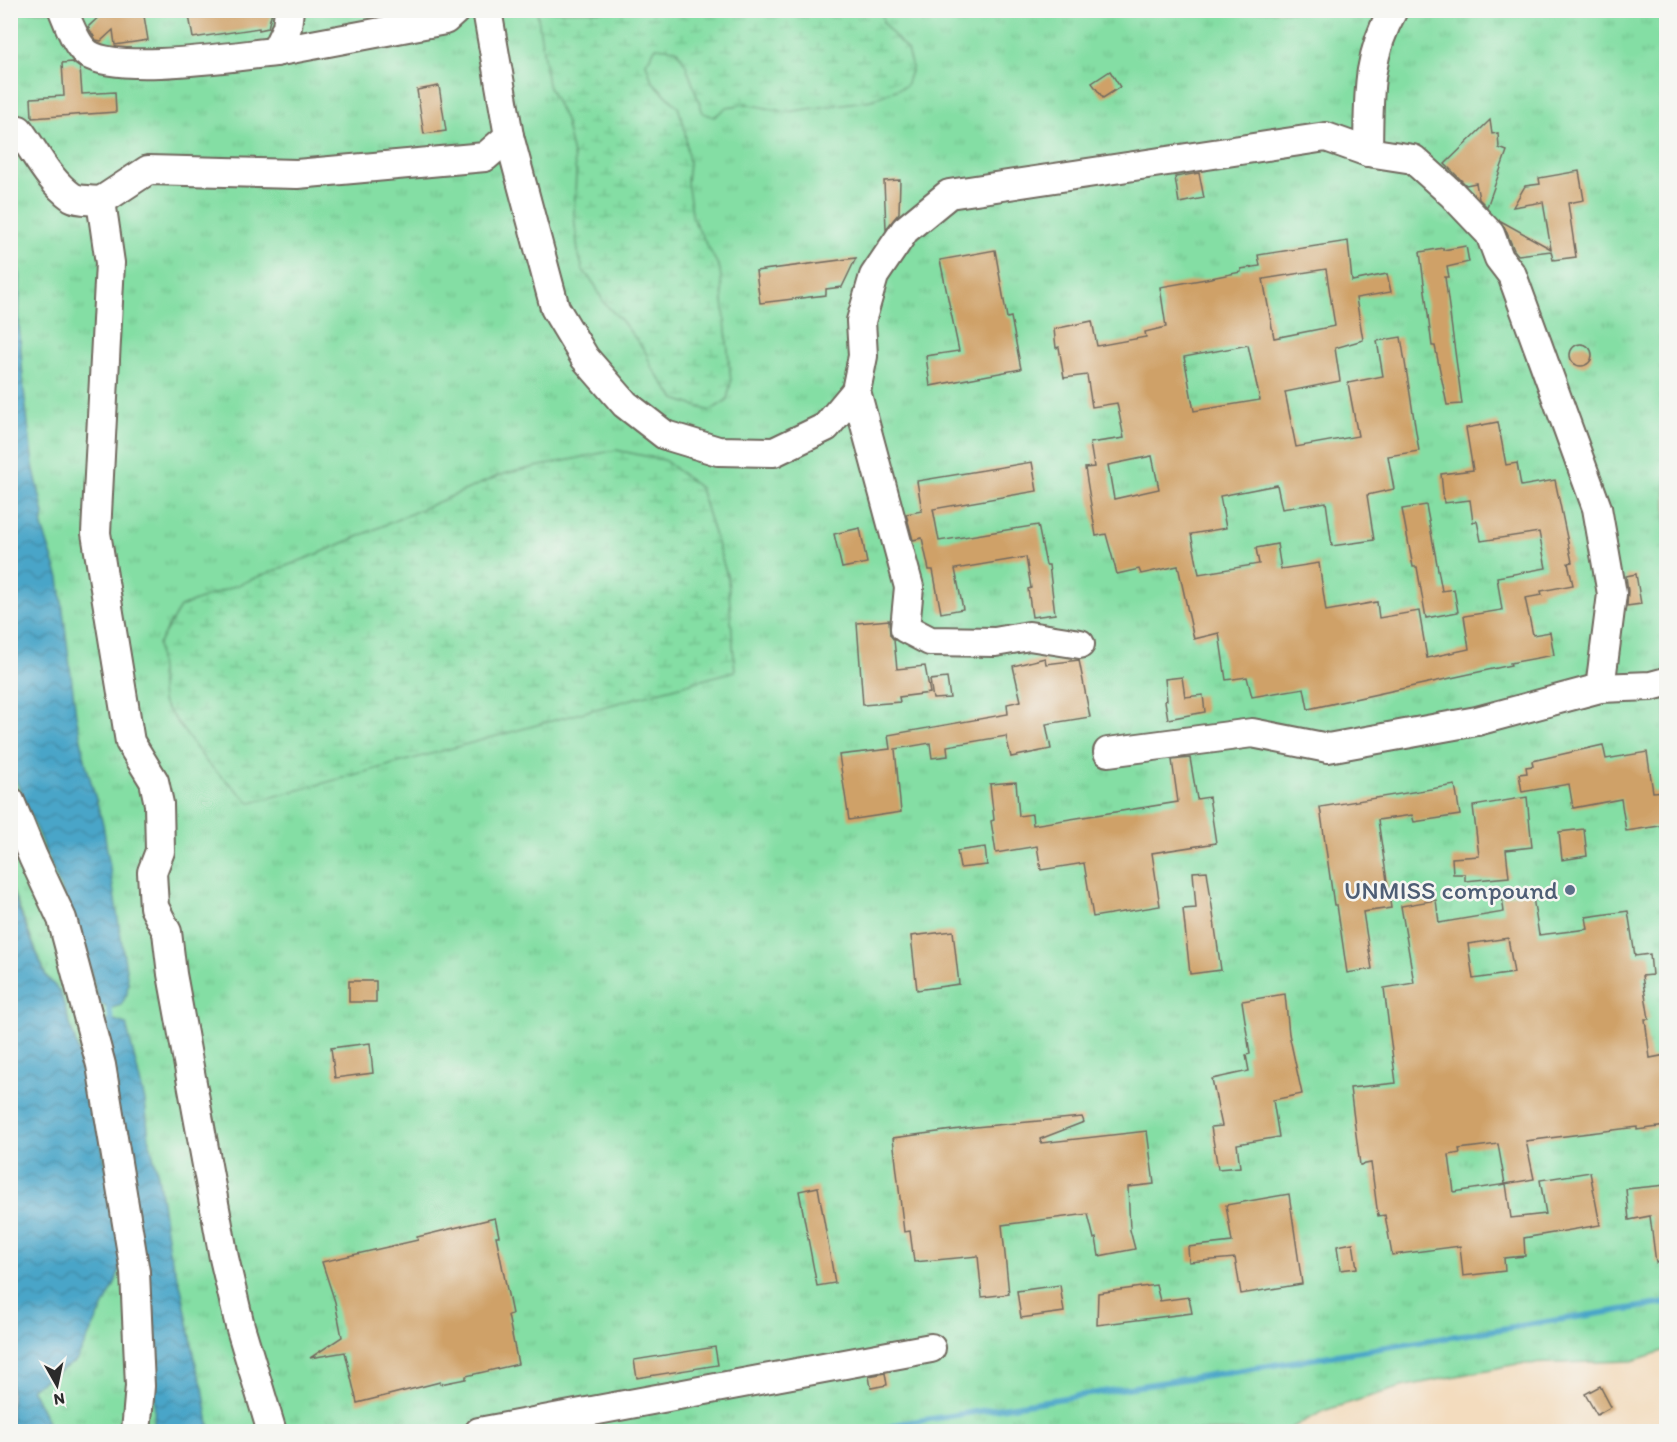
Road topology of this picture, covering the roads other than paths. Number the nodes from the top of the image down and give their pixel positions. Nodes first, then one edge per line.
1 (63, 10) edge
2 (289, 10) edge
3 (456, 10) edge
4 (487, 10) edge
5 (1393, 10) edge
6 (275, 52) junction
7 (15, 129) edge
8 (509, 136) junction
9 (1368, 152) junction
10 (100, 201) junction
11 (856, 391) junction
12 (1080, 644) dead end
13 (1666, 682) edge
14 (1600, 688) junction
15 (1108, 752) dead end
16 (10, 801) edge
17 (931, 1348) dead end
18 (136, 1431) edge
19 (272, 1431) edge
20 (479, 1431) edge

1 - 6 street
2 - 6 street
3 - 6 street
4 - 8 street
5 - 9 street
7 - 10 street
8 - 10 street
8 - 11 street
9 - 11 street
9 - 14 street
10 - 19 street
11 - 12 street
13 - 14 street
14 - 15 street
16 - 18 street
17 - 20 street

